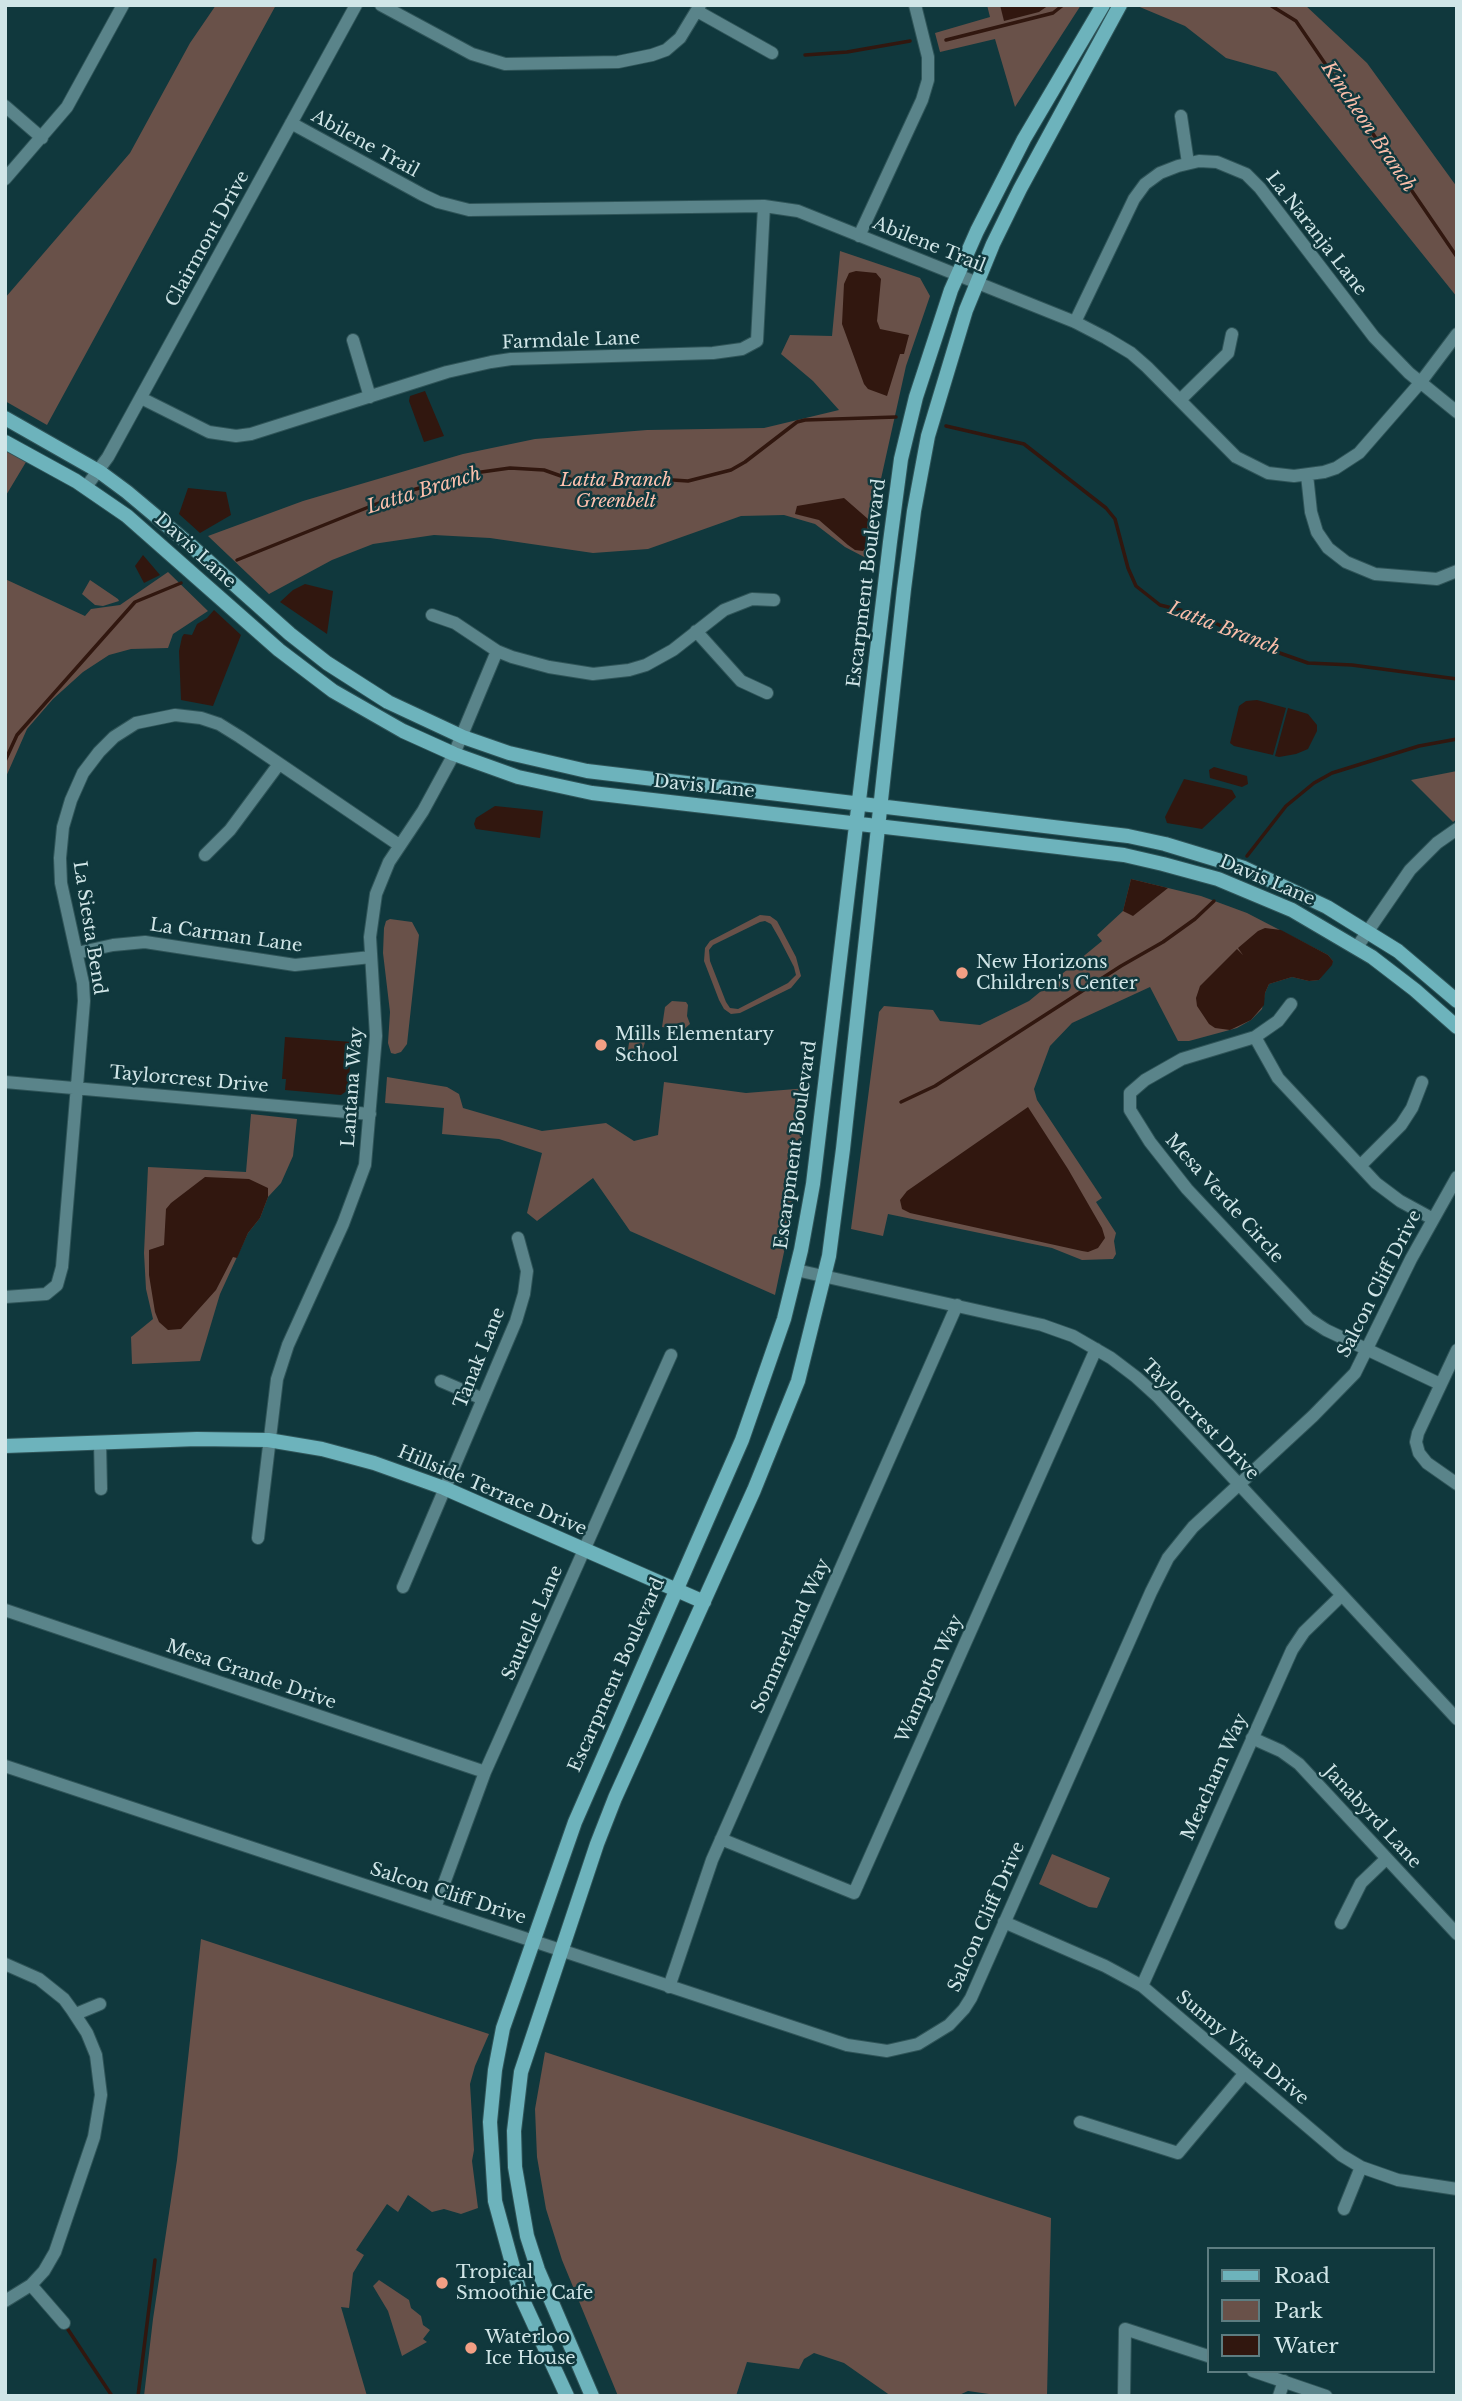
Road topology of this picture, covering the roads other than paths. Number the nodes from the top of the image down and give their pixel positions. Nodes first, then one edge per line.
1 (123, 5) edge
2 (356, 5) edge
3 (381, 5) edge
4 (915, 5) edge
5 (1102, 5) edge
6 (1120, 5) edge
7 (699, 8) edge
8 (772, 53) dead end
9 (5, 106) edge
10 (1181, 116) dead end
11 (291, 123) junction
12 (42, 138) junction
13 (1188, 163) junction
14 (5, 179) edge
15 (764, 206) junction
16 (859, 236) junction
17 (957, 275) junction
18 (977, 284) junction
19 (1075, 322) junction
20 (1232, 334) dead end
21 (1457, 334) edge
22 (353, 340) dead end
23 (1420, 383) junction
24 (370, 397) junction
25 (141, 398) junction
26 (1180, 400) junction
27 (1457, 412) edge
28 (5, 418) edge
29 (5, 442) edge
30 (100, 472) junction
31 (1307, 475) junction
32 (86, 487) junction
33 (890, 542) junction
34 (910, 544) junction
35 (1457, 571) edge
36 (774, 600) dead end
37 (432, 615) dead end
38 (696, 631) junction
39 (497, 651) junction
40 (766, 693) dead end
41 (463, 737) junction
42 (454, 754) junction
43 (279, 764) junction
44 (860, 803) junction
45 (880, 806) junction
46 (858, 823) junction
47 (878, 825) junction
48 (1457, 829) edge
49 (399, 845) junction
50 (205, 855) dead end
51 (1367, 932) junction
52 (1357, 947) junction
53 (76, 953) junction
54 (371, 957) junction
55 (1457, 1001) edge
56 (1291, 1004) dead end
57 (1457, 1027) edge
58 (1255, 1037) junction
59 (5, 1082) edge
60 (1422, 1082) dead end
61 (78, 1088) junction
62 (370, 1114) junction
63 (1361, 1166) junction
64 (1457, 1177) edge
65 (1457, 1192) edge
66 (1444, 1201) junction
67 (1433, 1219) junction
68 (518, 1238) dead end
69 (796, 1270) junction
70 (825, 1277) junction
71 (5, 1297) edge
72 (957, 1305) junction
73 (1096, 1349) junction
74 (1457, 1350) edge
75 (1367, 1351) junction
76 (671, 1355) dead end
77 (441, 1381) dead end
78 (1440, 1384) junction
79 (483, 1399) junction
80 (268, 1440) junction
81 (100, 1442) junction
82 (5, 1446) edge
83 (1457, 1483) edge
84 (1237, 1485) junction
85 (444, 1488) junction
86 (101, 1489) dead end
87 (258, 1538) dead end
88 (585, 1551) junction
89 (403, 1587) dead end
90 (676, 1589) junction
91 (1341, 1596) junction
92 (704, 1602) junction
93 (5, 1610) edge
94 (1457, 1719) edge
95 (1252, 1738) junction
96 (5, 1766) edge
97 (485, 1772) junction
98 (721, 1839) junction
99 (1387, 1859) junction
100 (435, 1908) junction
101 (1004, 1922) junction
102 (1341, 1923) dead end
103 (1457, 1934) edge
104 (533, 1941) junction
105 (562, 1951) junction
106 (5, 1964) edge
107 (1142, 1986) junction
108 (669, 1987) junction
109 (100, 2004) dead end
110 (76, 2014) junction
111 (1244, 2074) junction
112 (1080, 2122) dead end
113 (1361, 2167) junction
114 (1457, 2189) edge
115 (1344, 2209) dead end
116 (31, 2285) junction
117 (5, 2301) edge
118 (554, 2307) junction
119 (531, 2317) junction
120 (64, 2323) dead end
121 (1206, 2355) edge
122 (1259, 2373) edge
123 (1284, 2381) junction
124 (567, 2396) edge
125 (592, 2396) edge
126 (1124, 2396) edge
127 (1279, 2396) edge
128 (1326, 2396) edge

1 - 12 street
2 - 11 street, Clairmont Drive
3 - 7 street
4 - 16 street
5 - 17 main road, Escarpment Boulevard
6 - 18 main road
7 - 8 street
9 - 12 street
10 - 13 street
11 - 15 street, Abilene Trail
11 - 25 street, Clairmont Drive
12 - 14 street
13 - 19 street, La Naranja Lane
13 - 23 street, La Naranja Lane
15 - 16 street, Abilene Trail
15 - 24 street, Farmdale Lane
16 - 17 street, Abilene Trail
17 - 18 street, Abilene Trail
17 - 33 main road, Escarpment Boulevard
18 - 19 street, Abilene Trail
18 - 34 main road
19 - 26 street, Abilene Trail
20 - 26 street
21 - 23 street, Abilene Trail
22 - 24 street
23 - 27 street, La Naranja Lane
23 - 31 street, Abilene Trail
24 - 25 street, Farmdale Lane
25 - 30 street, Clairmont Drive
26 - 31 street, Abilene Trail
28 - 30 main road, Davis Lane
29 - 32 main road, Davis Lane
30 - 32 street, Clairmont Drive
30 - 41 main road, Davis Lane
31 - 35 street
32 - 42 main road, Davis Lane
33 - 34 main road
33 - 44 main road, Escarpment Boulevard
34 - 45 main road
36 - 38 street
37 - 39 street
38 - 39 street
38 - 40 street
39 - 41 street, Lantana Way
41 - 42 street, Lantana Way
41 - 44 main road, Davis Lane
42 - 46 main road, Davis Lane
42 - 49 street, Lantana Way
43 - 49 street, La Siesta Bend
43 - 50 street
43 - 53 street, La Siesta Bend
44 - 45 main road, Davis Lane
44 - 46 main road, Escarpment Boulevard
45 - 47 main road
45 - 51 main road, Davis Lane
46 - 47 main road, Davis Lane
46 - 69 main road, Escarpment Boulevard
47 - 52 main road, Davis Lane
47 - 70 main road
48 - 51 street
49 - 54 street, Lantana Way
51 - 52 street
51 - 55 main road, Davis Lane
52 - 57 main road, Davis Lane
53 - 54 street, La Carman Lane
53 - 61 street, La Siesta Bend
54 - 62 street, Lantana Way
56 - 58 street
58 - 63 street
58 - 75 street, Mesa Verde Circle
59 - 61 street, Taylorcrest Drive
60 - 63 street
61 - 62 street, Taylorcrest Drive
61 - 71 street, La Siesta Bend
62 - 80 street, Lantana Way
63 - 67 street
64 - 66 street, Salcon Cliff Drive
65 - 66 street, Salcon Cliff Drive
66 - 67 street, Salcon Cliff Drive
67 - 75 street, Salcon Cliff Drive
68 - 79 street, Tanak Lane
69 - 70 street, Taylorcrest Drive
69 - 90 main road, Escarpment Boulevard
70 - 72 street, Taylorcrest Drive
70 - 92 main road
72 - 73 street, Taylorcrest Drive
72 - 98 street, Sommerland Way
73 - 84 street, Taylorcrest Drive
73 - 98 street, Wampton Way
74 - 78 street
75 - 78 street, Mesa Verde Circle
75 - 84 street, Salcon Cliff Drive
76 - 88 street, Sautelle Lane
77 - 79 street
78 - 83 street
79 - 85 street, Tanak Lane
80 - 81 main road, Hillside Terrace Drive
80 - 85 main road, Hillside Terrace Drive
80 - 87 street, Lantana Way
81 - 82 main road, Hillside Terrace Drive
81 - 86 street
84 - 91 street, Taylorcrest Drive
84 - 101 street, Salcon Cliff Drive
85 - 88 main road, Hillside Terrace Drive
85 - 89 street, Tanak Lane
88 - 90 main road, Hillside Terrace Drive
88 - 97 street, Sautelle Lane
90 - 92 main road, Hillside Terrace Drive
90 - 104 main road, Escarpment Boulevard
91 - 94 street, Taylorcrest Drive
91 - 95 street, Meacham Way
92 - 105 main road
93 - 97 street, Mesa Grande Drive
95 - 99 street, Janabyrd Lane
95 - 107 street, Meacham Way
96 - 100 street, Salcon Cliff Drive
97 - 100 street, Sautelle Lane
98 - 108 street, Sommerland Way
99 - 102 street
99 - 103 street, Janabyrd Lane
100 - 104 street, Salcon Cliff Drive
101 - 107 street, Sunny Vista Drive
101 - 108 street, Salcon Cliff Drive
104 - 105 street, Salcon Cliff Drive
104 - 119 main road, Escarpment Boulevard
105 - 108 street, Salcon Cliff Drive
105 - 118 main road
106 - 110 street
107 - 111 street, Sunny Vista Drive
109 - 110 street
110 - 116 street
111 - 112 street
111 - 113 street, Sunny Vista Drive
113 - 114 street, Sunny Vista Drive
113 - 115 street
116 - 117 street
116 - 120 street
118 - 119 main road
118 - 125 main road
119 - 124 main road, Escarpment Boulevard
121 - 126 street
122 - 123 street
123 - 127 street
123 - 128 street

